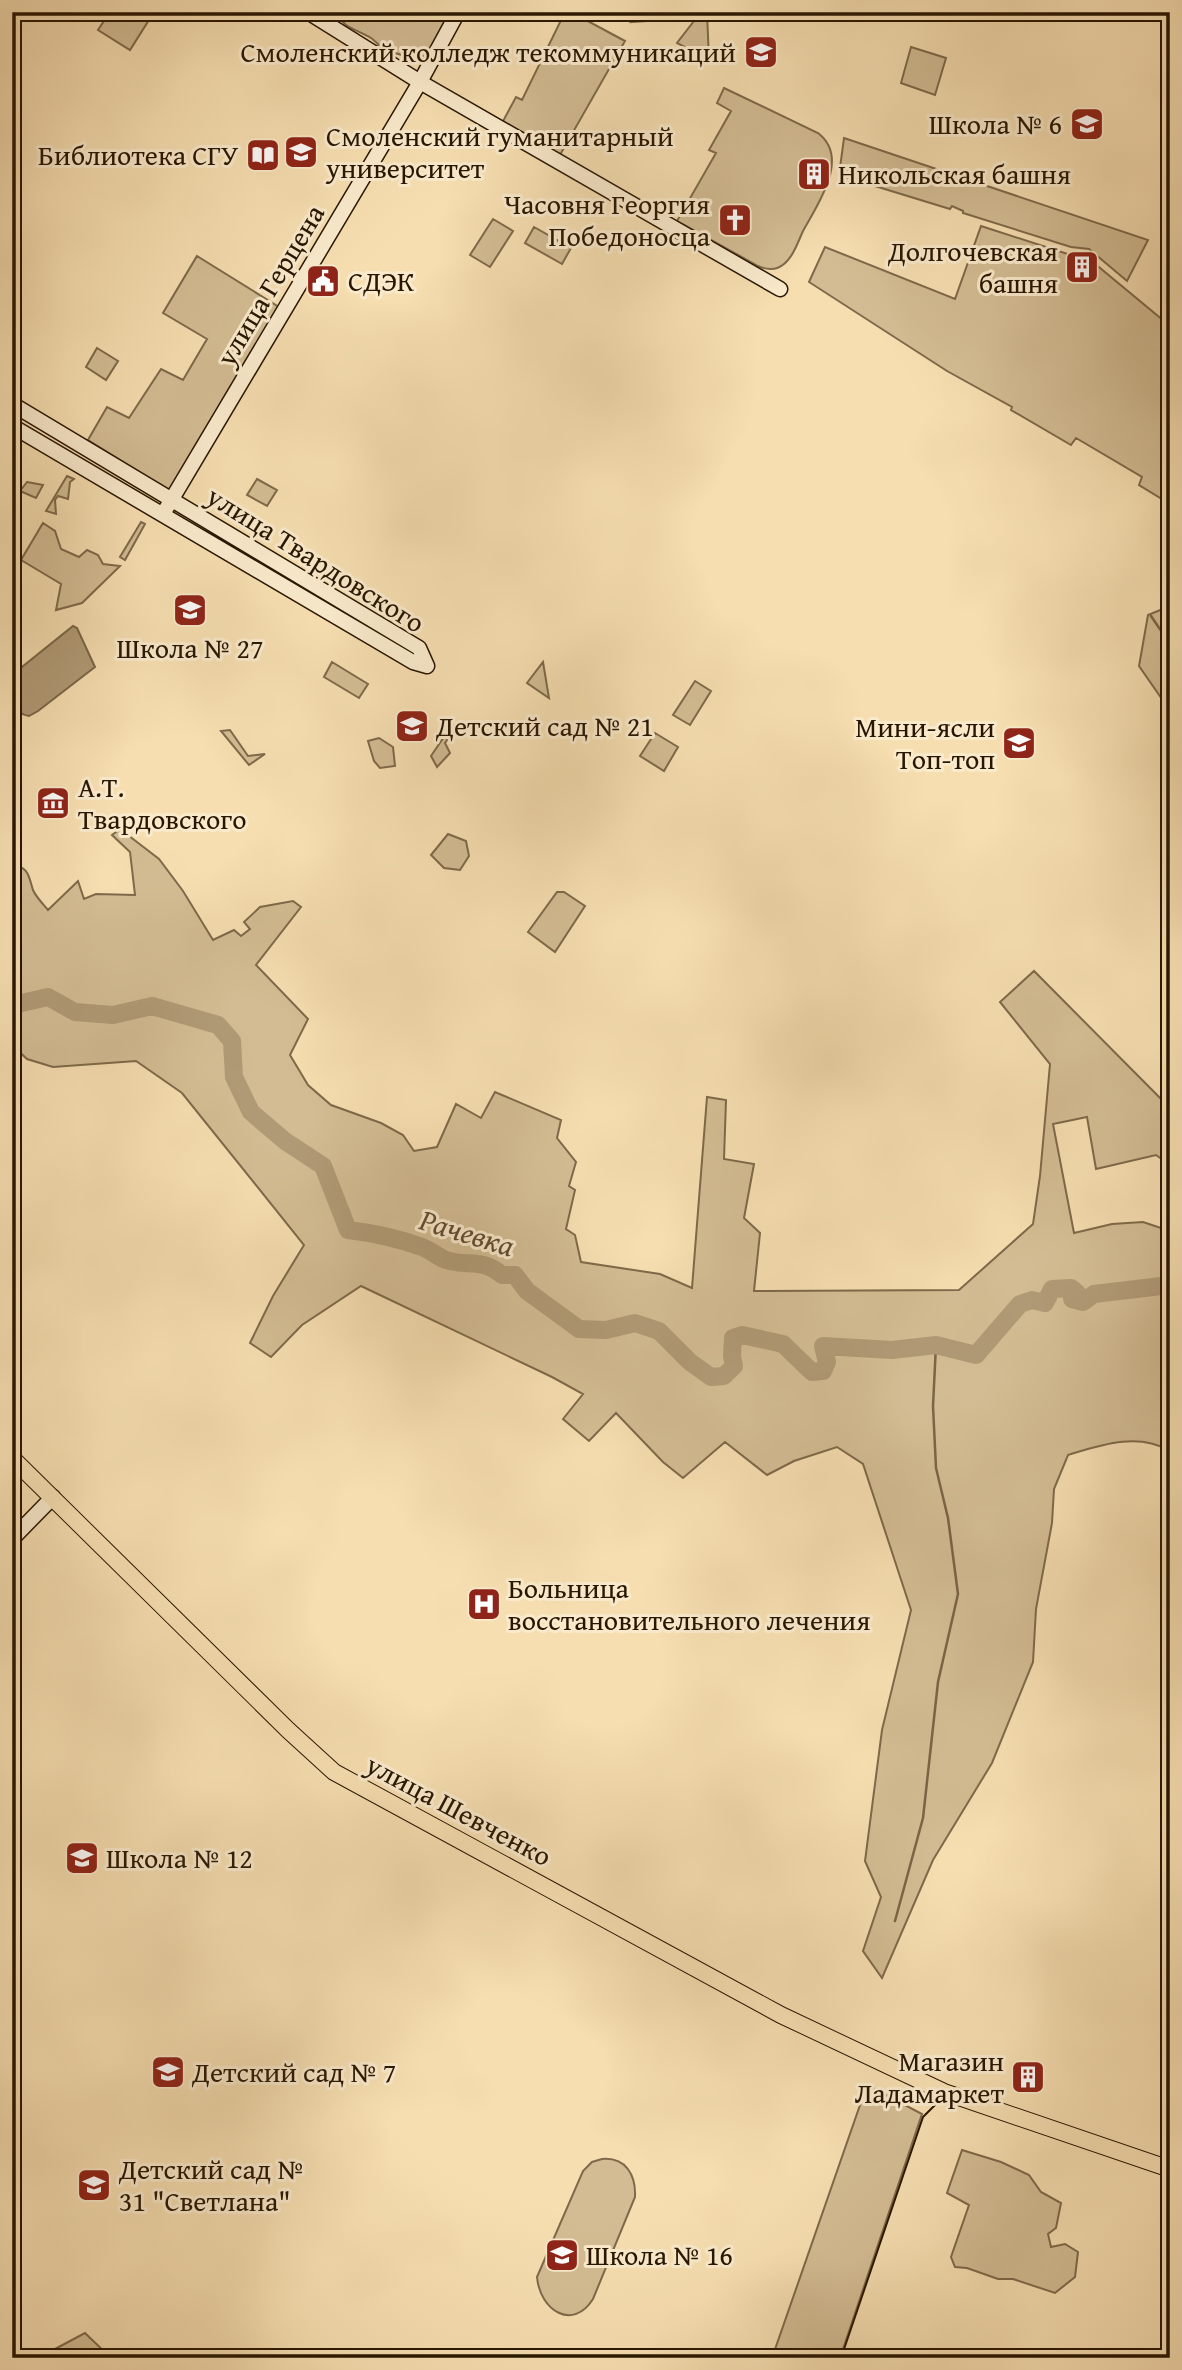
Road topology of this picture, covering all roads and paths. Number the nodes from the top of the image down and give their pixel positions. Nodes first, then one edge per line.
1 (308, 12) edge
2 (458, 12) edge
3 (420, 82) junction
4 (780, 289) dead end
5 (12, 404) edge
6 (12, 426) edge
7 (172, 499) junction
8 (163, 514) junction
9 (12, 1458) edge
10 (53, 1497) junction
11 (12, 1539) edge
12 (1170, 2169) edge

1 - 3 street
2 - 3 street, улица Герцена
3 - 4 street
3 - 7 street, улица Герцена
5 - 7 street, улица Твардовского
6 - 8 street, улица Твардовского
7 - 8 street, улица Герцена
7 - 8 street, улица Твардовского
9 - 10 main road, улица Шевченко
10 - 11 street
10 - 12 main road, улица Шевченко

